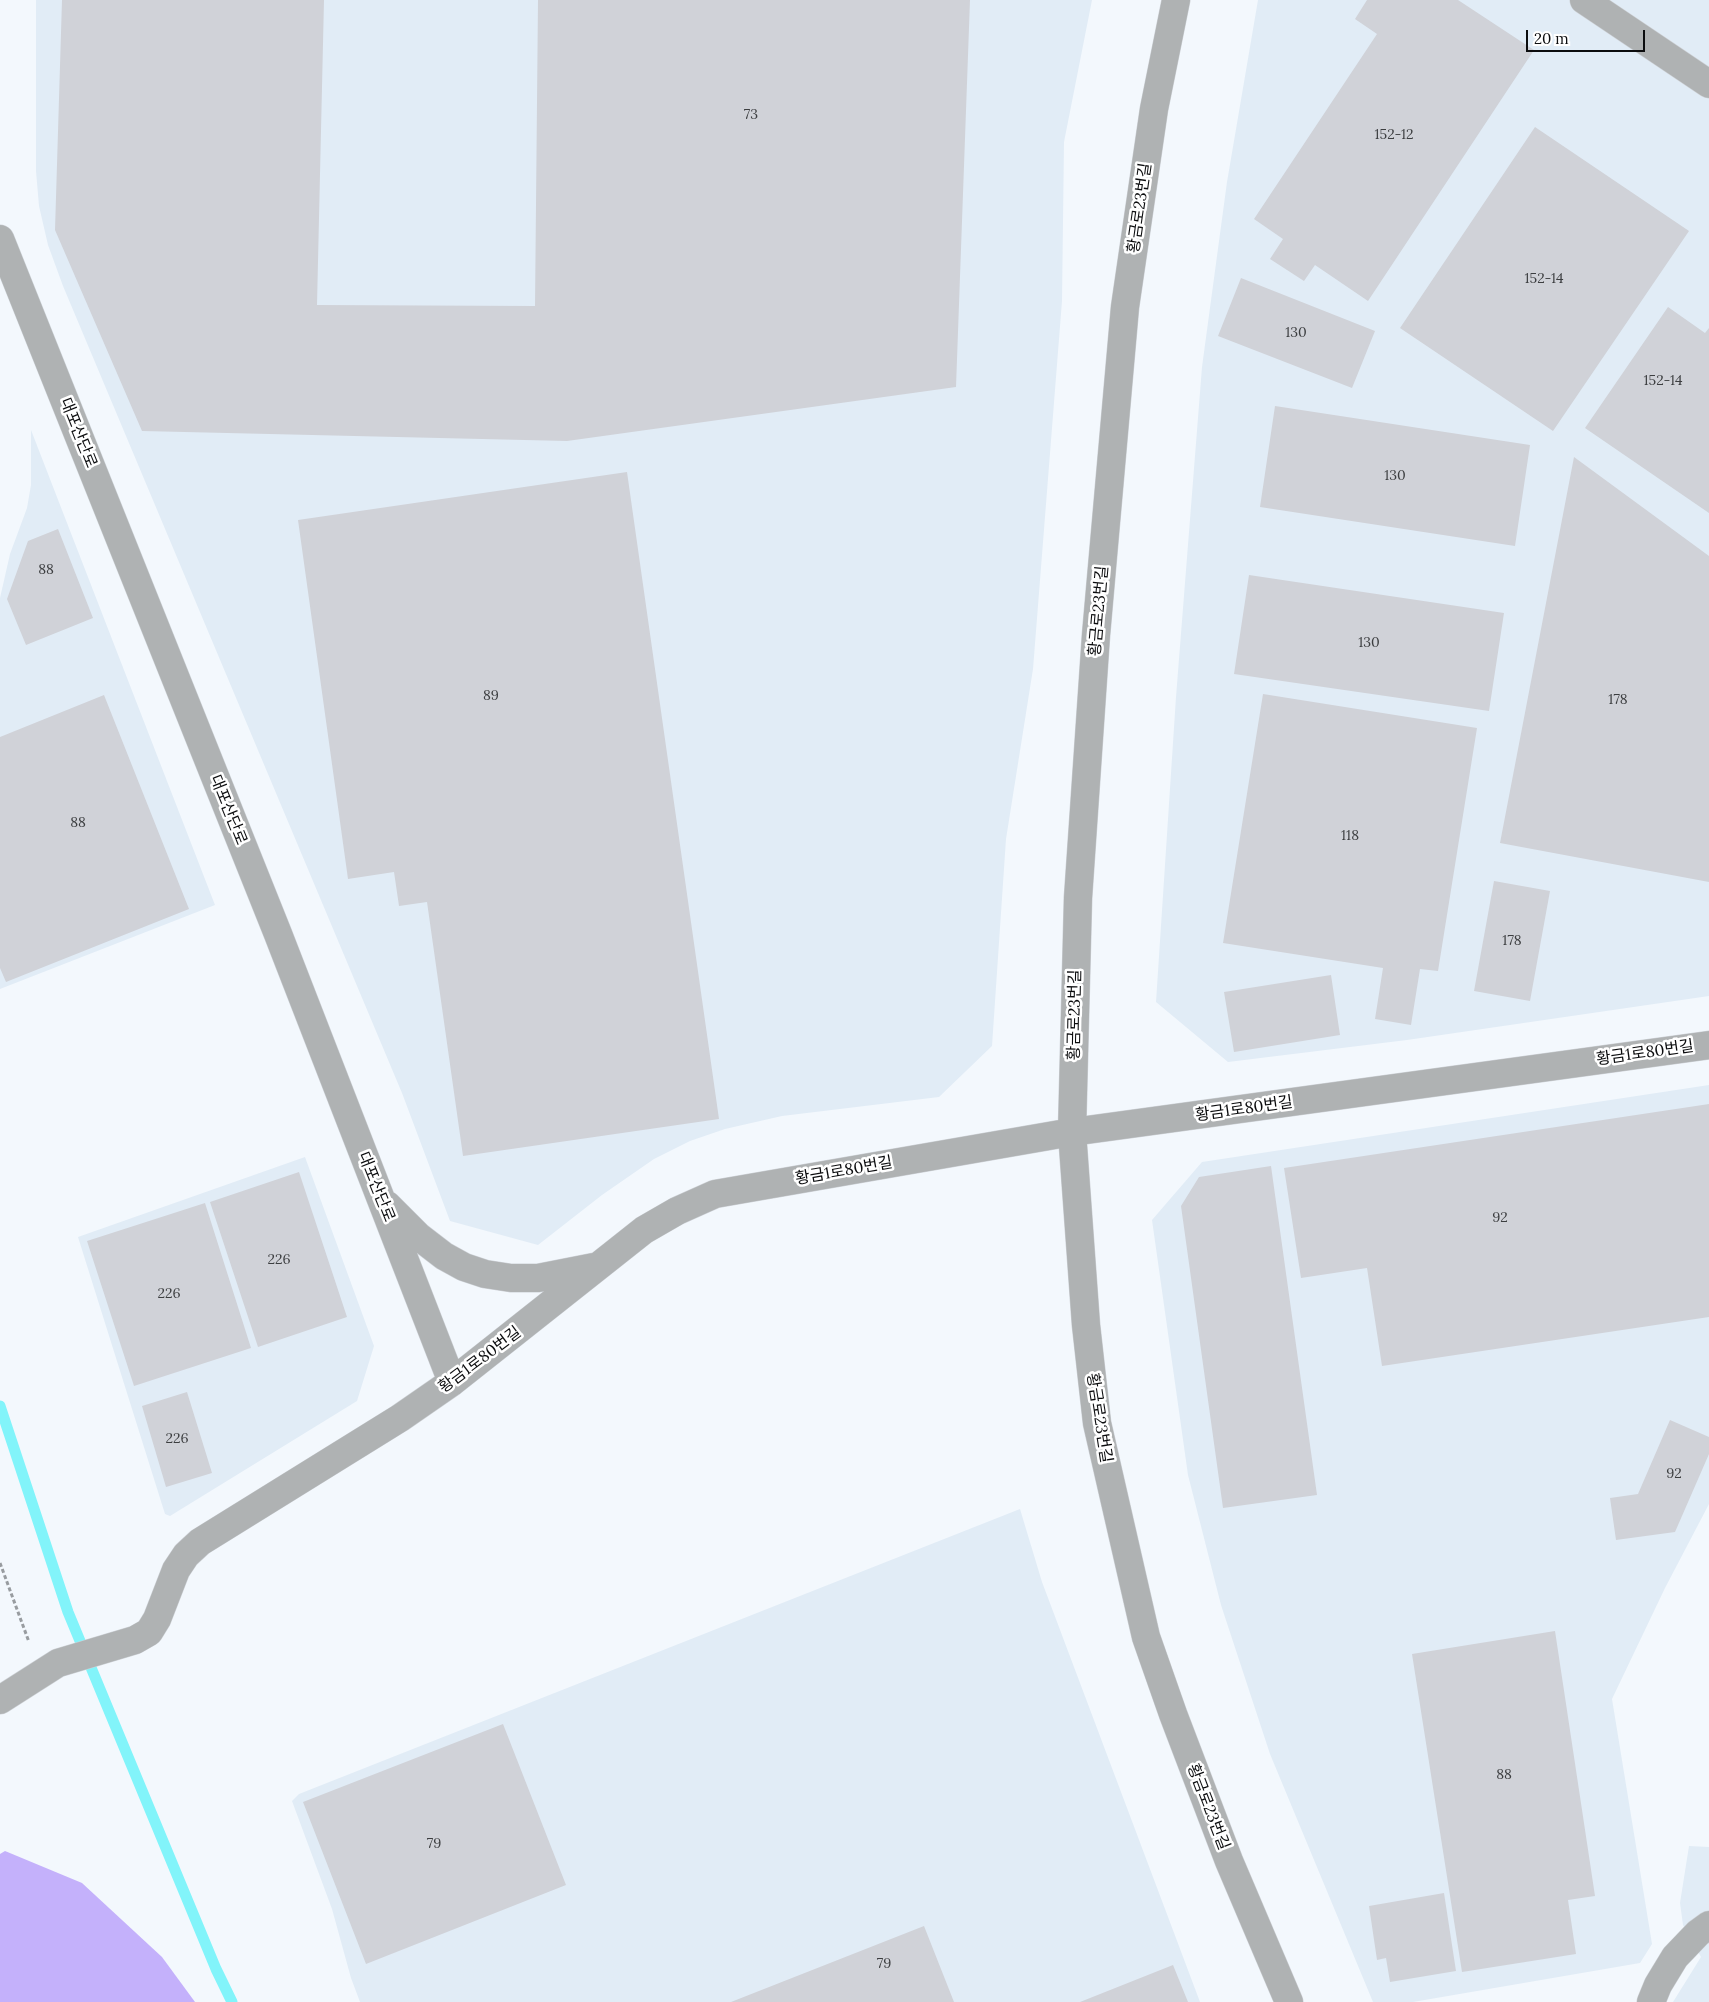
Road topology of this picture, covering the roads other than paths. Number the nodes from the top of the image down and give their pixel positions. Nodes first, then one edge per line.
1 (1176, 0) edge
2 (1584, 0) edge
3 (1709, 84) edge
4 (0, 239) edge
5 (1709, 1044) edge
6 (1072, 1132) junction
7 (380, 1197) junction
8 (598, 1266) junction
9 (452, 1382) junction
10 (0, 1700) edge
11 (1709, 1925) edge
12 (1289, 2002) edge
13 (1651, 2002) edge

1 - 6 street, 황금로23번길
2 - 3 street
4 - 7 street, 대포산단로
5 - 6 street, 황금1로80번길
6 - 8 street, 황금1로80번길
6 - 12 street, 황금로23번길
7 - 8 street
7 - 9 street, 대포산단로
8 - 9 street, 황금1로80번길
9 - 10 street, 황금1로80번길
11 - 13 street

